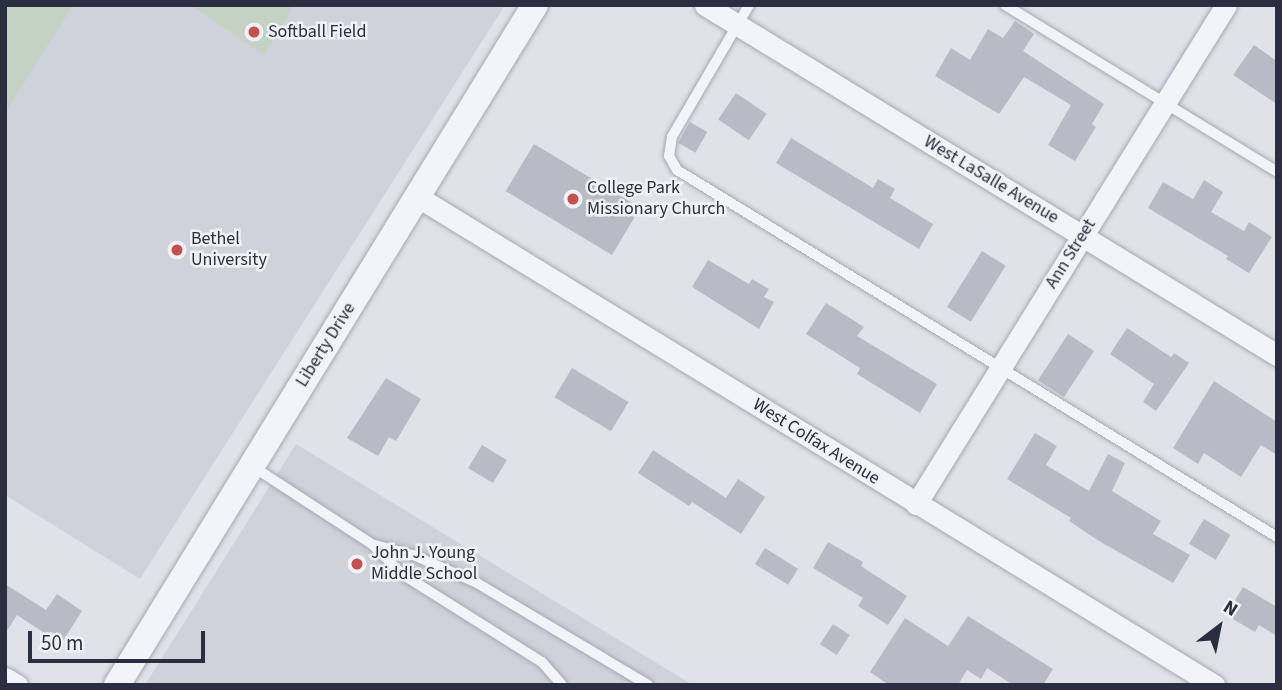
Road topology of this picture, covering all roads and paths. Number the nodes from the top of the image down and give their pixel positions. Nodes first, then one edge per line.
1 (535, 5) edge
2 (705, 5) edge
3 (749, 5) edge
4 (1005, 5) edge
5 (1226, 5) edge
6 (737, 24) junction
7 (1165, 104) junction
8 (1277, 172) edge
9 (418, 197) junction
10 (1083, 236) junction
11 (1277, 355) edge
12 (999, 369) junction
13 (252, 466) junction
14 (916, 504) junction
15 (1277, 537) edge
16 (373, 545) junction
17 (5, 678) edge
18 (17, 685) edge
19 (117, 685) edge
20 (562, 685) edge
21 (648, 685) edge
22 (1214, 685) edge

1 - 9 street, Liberty Drive
2 - 6 street, West LaSalle Avenue
3 - 6 lane
4 - 7 lane
5 - 7 street, Ann Street
6 - 10 street, West LaSalle Avenue
6 - 12 lane
7 - 8 lane
7 - 10 street, Ann Street
9 - 13 street, Liberty Drive
9 - 14 street, West Colfax Avenue
10 - 11 street, West LaSalle Avenue
10 - 12 street, Ann Street
12 - 14 street, Ann Street
12 - 15 lane
13 - 16 lane
13 - 19 street, Liberty Drive
14 - 22 street, West Colfax Avenue
16 - 20 lane
16 - 21 lane
17 - 18 street

